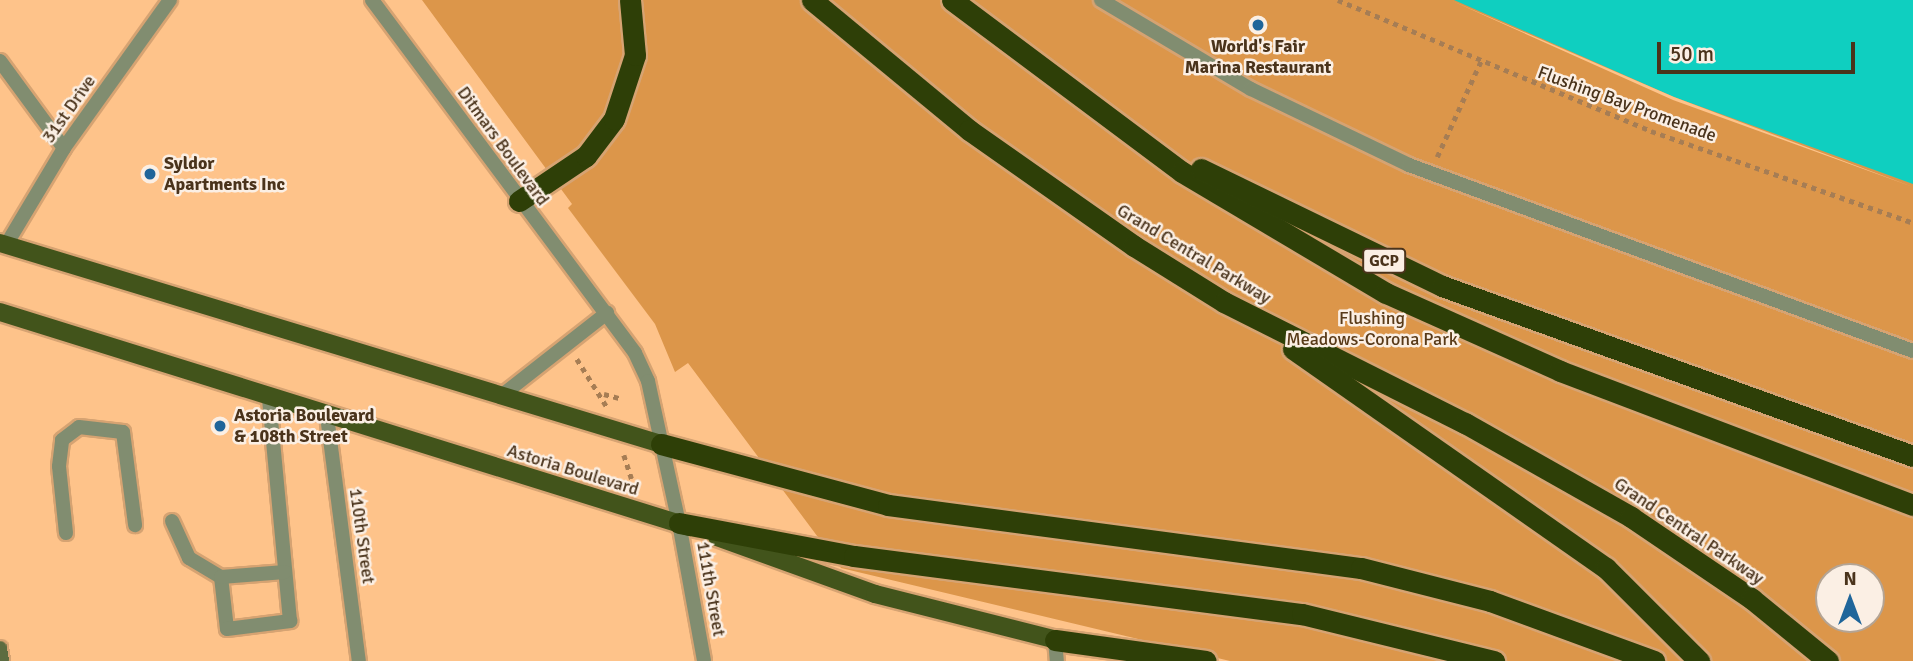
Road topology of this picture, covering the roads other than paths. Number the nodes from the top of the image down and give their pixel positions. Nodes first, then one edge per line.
1 (170, 0) edge
2 (372, 0) edge
3 (630, 0) edge
4 (812, 0) edge
5 (1101, 0) edge
6 (957, 4) edge
7 (0, 61) edge
8 (64, 148) junction
9 (519, 201) junction
10 (2, 248) edge
11 (1224, 302) junction
12 (0, 312) edge
13 (607, 313) junction
14 (1913, 351) edge
15 (501, 396) junction
16 (269, 398) junction
17 (327, 416) junction
18 (661, 444) junction
19 (1913, 454) edge
20 (1913, 505) edge
21 (172, 521) dead end
22 (679, 523) junction
23 (135, 525) dead end
24 (66, 533) dead end
25 (285, 572) junction
26 (222, 577) junction
27 (0, 648) edge
28 (1056, 650) edge
29 (2, 661) edge
30 (359, 661) edge
31 (704, 661) edge
32 (1136, 661) edge
33 (1206, 661) edge
34 (1494, 661) edge
35 (1654, 661) edge
36 (1699, 661) edge
37 (1828, 661) edge

1 - 8 street, 31st Drive
2 - 9 street, Ditmars Boulevard
3 - 9 highway
4 - 11 highway, Grand Central Parkway
5 - 14 street
6 - 19 highway, GCP
6 - 20 highway, GCP
7 - 8 street
8 - 10 street, 31st Drive
9 - 13 street, Ditmars Boulevard
10 - 15 main road
11 - 36 highway
11 - 37 highway, Grand Central Parkway
12 - 16 main road, Astoria Boulevard
13 - 15 street
13 - 18 street, Ditmars Boulevard
15 - 18 main road
16 - 17 main road, Astoria Boulevard
16 - 25 street
17 - 22 main road, Astoria Boulevard
17 - 30 street, 110th Street
18 - 22 street, Ditmars Boulevard
18 - 35 highway
21 - 26 street
22 - 28 main road, Astoria Boulevard
22 - 31 street, 111th Street
22 - 34 highway
23 - 24 street
25 - 26 street
25 - 26 street
27 - 29 main road
28 - 32 main road, Astoria Boulevard
28 - 33 highway

